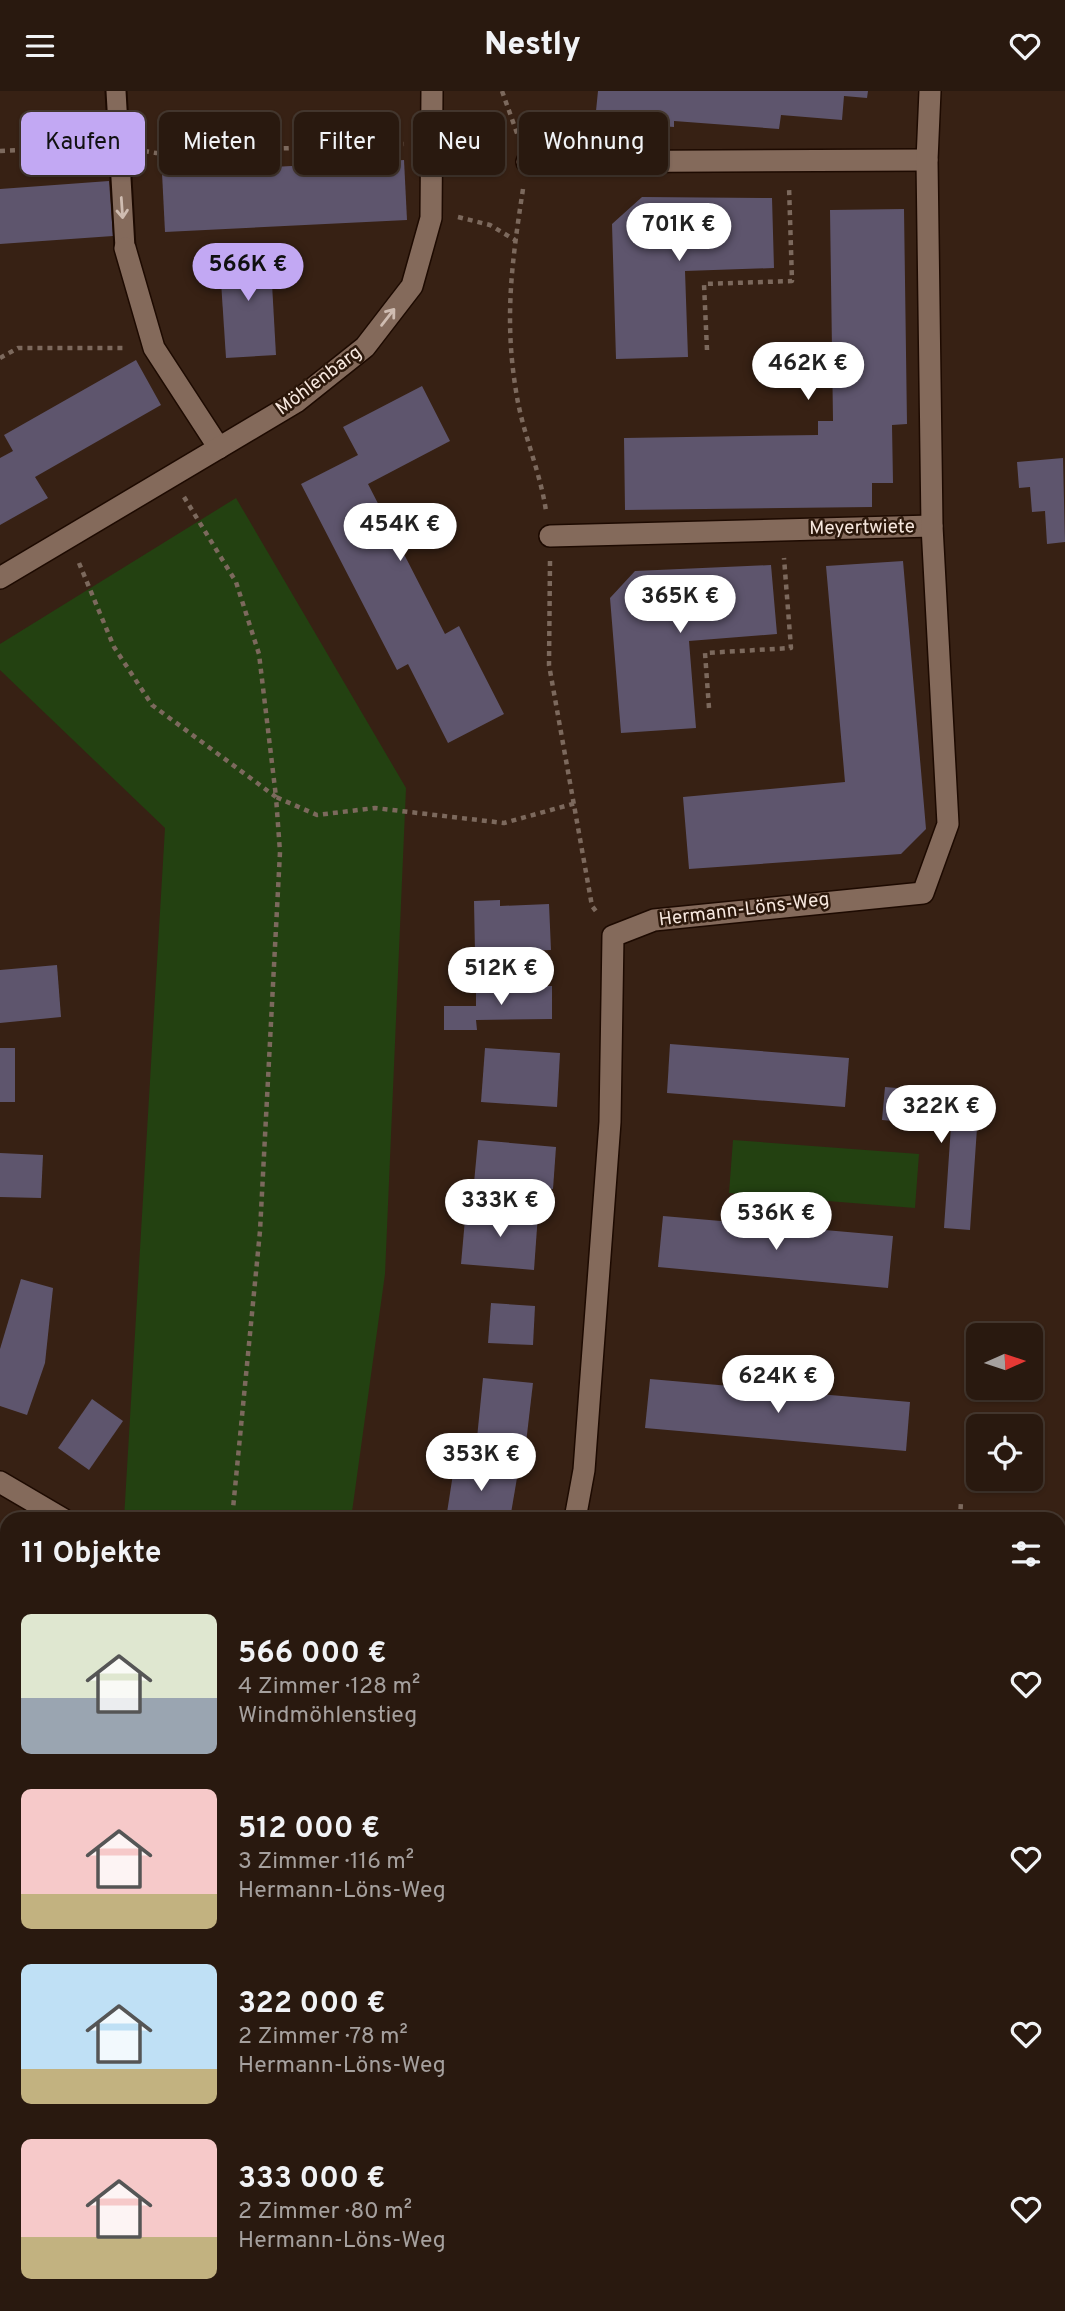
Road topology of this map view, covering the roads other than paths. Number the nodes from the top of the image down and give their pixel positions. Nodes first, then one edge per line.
1 (116, 91) edge
2 (432, 91) edge
3 (930, 91) edge
4 (926, 160) junction
5 (668, 161) edge
6 (125, 248) joint
7 (219, 449) junction
8 (932, 526) junction
9 (550, 535) dead end
10 (0, 578) edge
11 (0, 1482) edge
12 (51, 1512) edge
13 (576, 1512) edge

1 -> 6 lane
7 -> 2 street, Möhlenbarg
3 - 4 street, Meyertwiete
4 - 5 street
4 - 8 street, Meyertwiete
6 - 7 street
7 - 10 street, Möhlenbarg
8 - 9 street, Meyertwiete
8 - 13 street, Hermann-Löns-Weg
11 - 12 street

